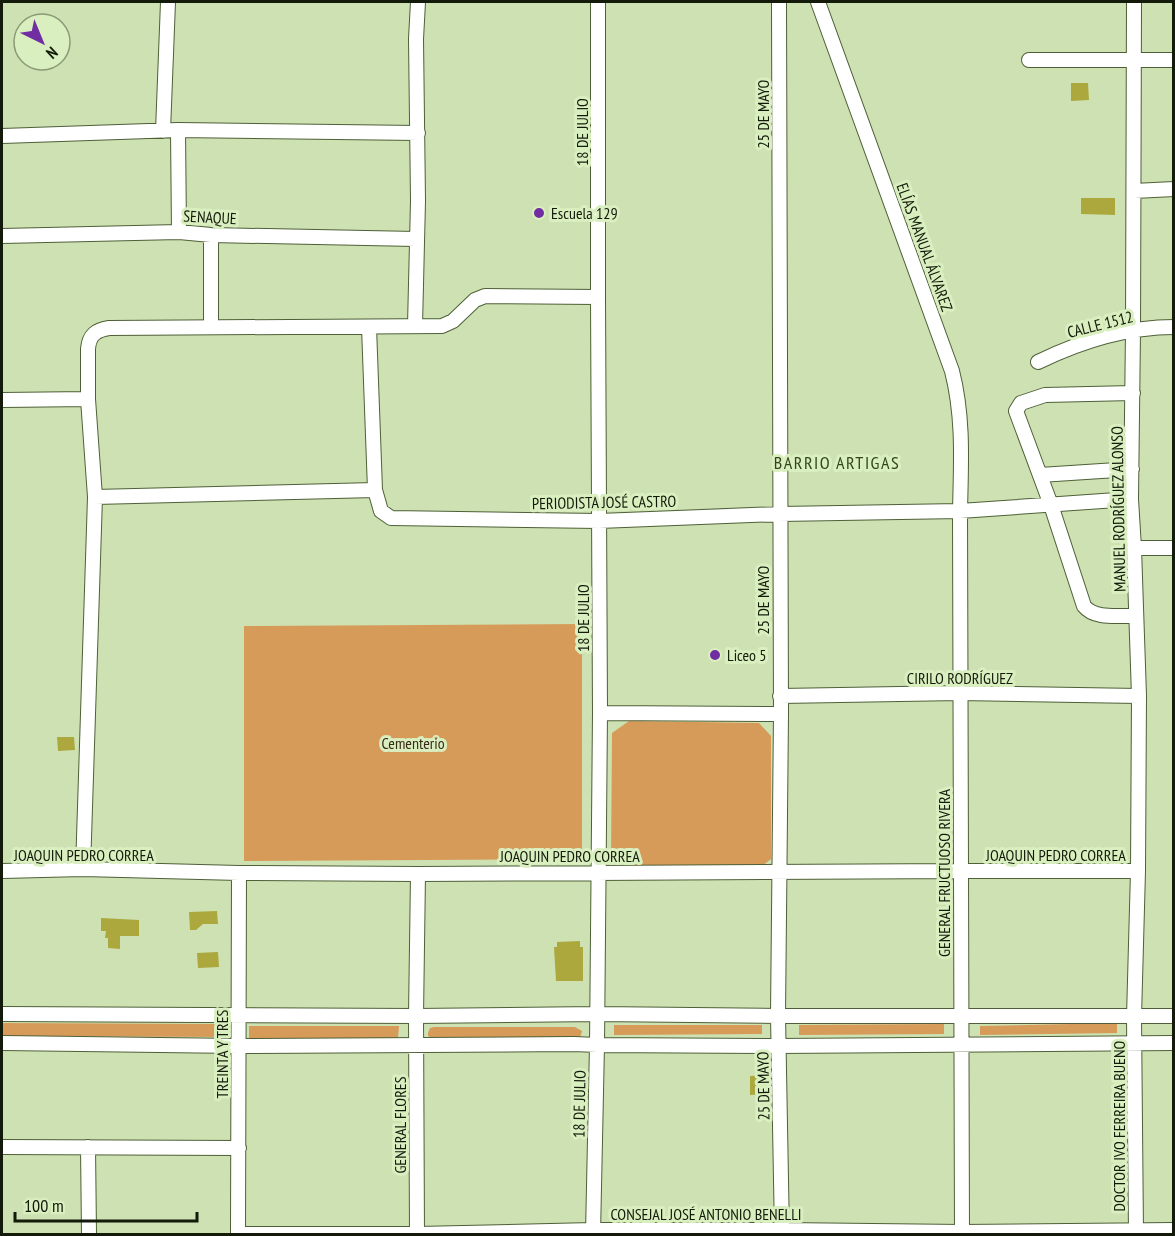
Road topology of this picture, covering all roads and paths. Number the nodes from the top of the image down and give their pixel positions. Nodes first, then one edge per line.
1 (168, 2) edge
2 (418, 2) edge
3 (598, 2) edge
4 (779, 2) edge
5 (818, 2) edge
6 (1134, 2) edge
7 (1029, 60) dead end
8 (1134, 60) junction
9 (1173, 60) edge
10 (171, 130) junction
11 (418, 133) junction
12 (2, 136) edge
13 (1173, 189) edge
14 (1134, 191) junction
15 (179, 232) junction
16 (212, 235) junction
17 (2, 236) edge
18 (416, 239) junction
19 (598, 297) junction
20 (415, 326) junction
21 (211, 327) junction
22 (369, 327) junction
23 (1173, 327) edge
24 (1133, 331) junction
25 (1038, 362) dead end
26 (1133, 393) junction
27 (88, 399) junction
28 (2, 400) edge
29 (1132, 469) junction
30 (1040, 475) junction
31 (375, 490) junction
32 (95, 497) junction
33 (1131, 499) junction
34 (1051, 506) junction
35 (960, 511) junction
36 (780, 514) junction
37 (599, 521) junction
38 (1134, 548) junction
39 (1173, 548) edge
40 (1136, 615) junction
41 (960, 693) junction
42 (780, 696) junction
43 (1139, 696) junction
44 (600, 713) junction
45 (781, 714) junction
46 (83, 869) junction
47 (2, 871) edge
48 (961, 871) junction
49 (780, 872) junction
50 (1138, 872) junction
51 (238, 873) junction
52 (599, 873) junction
53 (418, 874) junction
54 (2, 1014) edge
55 (597, 1014) junction
56 (238, 1016) junction
57 (416, 1016) junction
58 (778, 1016) junction
59 (961, 1016) junction
60 (1173, 1016) edge
61 (1134, 1017) junction
62 (2, 1043) edge
63 (1134, 1043) junction
64 (1173, 1043) edge
65 (417, 1044) junction
66 (961, 1044) junction
67 (597, 1045) junction
68 (238, 1046) junction
69 (779, 1046) junction
70 (2, 1147) edge
71 (88, 1147) junction
72 (239, 1148) junction
73 (1173, 1230) edge
74 (593, 1232) edge
75 (782, 1232) edge
76 (1136, 1232) edge
77 (89, 1234) edge
78 (238, 1234) edge
79 (417, 1234) edge
80 (962, 1234) edge

1 - 10 street
2 - 11 street
3 - 19 street, 18 DE JULIO
4 - 36 street, 25 DE MAYO
5 - 35 street, ELÍAS MANUAL ÁLVAREZ
6 - 8 street, MANUEL RODRÍGUEZ ALONSO
7 - 8 street
8 - 9 street
8 - 14 street, MANUEL RODRÍGUEZ ALONSO
10 - 11 street
10 - 12 street
10 - 15 street
11 - 18 street
13 - 14 street
14 - 24 street, MANUEL RODRÍGUEZ ALONSO
15 - 16 street, SENAQUE
15 - 17 street, SENAQUE
16 - 18 street, SENAQUE
16 - 21 street
18 - 20 street
19 - 20 street
19 - 37 street, 18 DE JULIO
20 - 22 street
21 - 22 street
21 - 27 street
22 - 31 street
23 - 24 street, CALLE 1512
24 - 25 street, CALLE 1512
24 - 26 street, MANUEL RODRÍGUEZ ALONSO
26 - 29 street, MANUEL RODRÍGUEZ ALONSO
26 - 30 street
27 - 28 street
27 - 32 street
29 - 30 street
29 - 33 street, MANUEL RODRÍGUEZ ALONSO
30 - 34 street
31 - 32 street
31 - 37 street, PERIODISTA JOSÉ CASTRO
32 - 46 street
33 - 34 street, PERIODISTA JOSÉ CASTRO
33 - 38 street, MANUEL RODRÍGUEZ ALONSO
34 - 35 street, PERIODISTA JOSÉ CASTRO
34 - 40 street
35 - 36 street, PERIODISTA JOSÉ CASTRO
35 - 41 street, GENERAL FRUCTUOSO RIVERA
36 - 37 street, PERIODISTA JOSÉ CASTRO
36 - 42 street, 25 DE MAYO
37 - 44 street, 18 DE JULIO
38 - 39 street
38 - 40 street, MANUEL RODRÍGUEZ ALONSO
40 - 43 street, MANUEL RODRÍGUEZ ALONSO
41 - 42 street, CIRILO RODRÍGUEZ
41 - 43 street, CIRILO RODRÍGUEZ
41 - 48 street, GENERAL FRUCTUOSO RIVERA
42 - 45 street, 25 DE MAYO
43 - 50 street, MANUEL RODRÍGUEZ ALONSO
44 - 45 street
44 - 52 street, 18 DE JULIO
45 - 49 street, 25 DE MAYO
46 - 47 street, JOAQUIN PEDRO CORREA
46 - 51 street, JOAQUIN PEDRO CORREA
48 - 49 street, JOAQUIN PEDRO CORREA
48 - 50 street, JOAQUIN PEDRO CORREA
48 - 59 street, GENERAL FRUCTUOSO RIVERA
49 - 52 street, JOAQUIN PEDRO CORREA
49 - 58 street, 25 DE MAYO
50 - 61 street, MANUEL RODRÍGUEZ ALONSO
51 - 53 street, JOAQUIN PEDRO CORREA
51 - 56 street, TREINTA Y TRES
52 - 53 street, JOAQUIN PEDRO CORREA
52 - 55 street, 18 DE JULIO
53 - 57 street, GENERAL FLORES
54 - 56 street
55 - 57 street
55 - 58 street
55 - 67 street, 18 DE JULIO
56 - 57 street
56 - 68 street, TREINTA Y TRES
57 - 65 street, GENERAL FLORES
58 - 59 street
58 - 69 street, 25 DE MAYO
59 - 61 street
59 - 66 street, GENERAL FRUCTUOSO RIVERA
60 - 61 street
61 - 63 street, DOCTOR IVO FERREIRA BUENO
62 - 68 street
63 - 64 street
63 - 66 street
63 - 76 street, DOCTOR IVO FERREIRA BUENO
65 - 67 street
65 - 68 street
65 - 79 street, GENERAL FLORES
66 - 69 street
66 - 80 street, GENERAL FRUCTUOSO RIVERA
67 - 69 street
67 - 74 street, 18 DE JULIO
68 - 72 street, TREINTA Y TRES
69 - 75 street, 25 DE MAYO
70 - 71 street
71 - 72 street
71 - 77 street
72 - 78 street, TREINTA Y TRES
73 - 76 street, CONSEJAL JOSÉ ANTONIO BENELLI
74 - 75 street, CONSEJAL JOSÉ ANTONIO BENELLI
74 - 79 street, CONSEJAL JOSÉ ANTONIO BENELLI
75 - 80 street, CONSEJAL JOSÉ ANTONIO BENELLI
76 - 80 street, CONSEJAL JOSÉ ANTONIO BENELLI
78 - 79 street, CONSEJAL JOSÉ ANTONIO BENELLI

